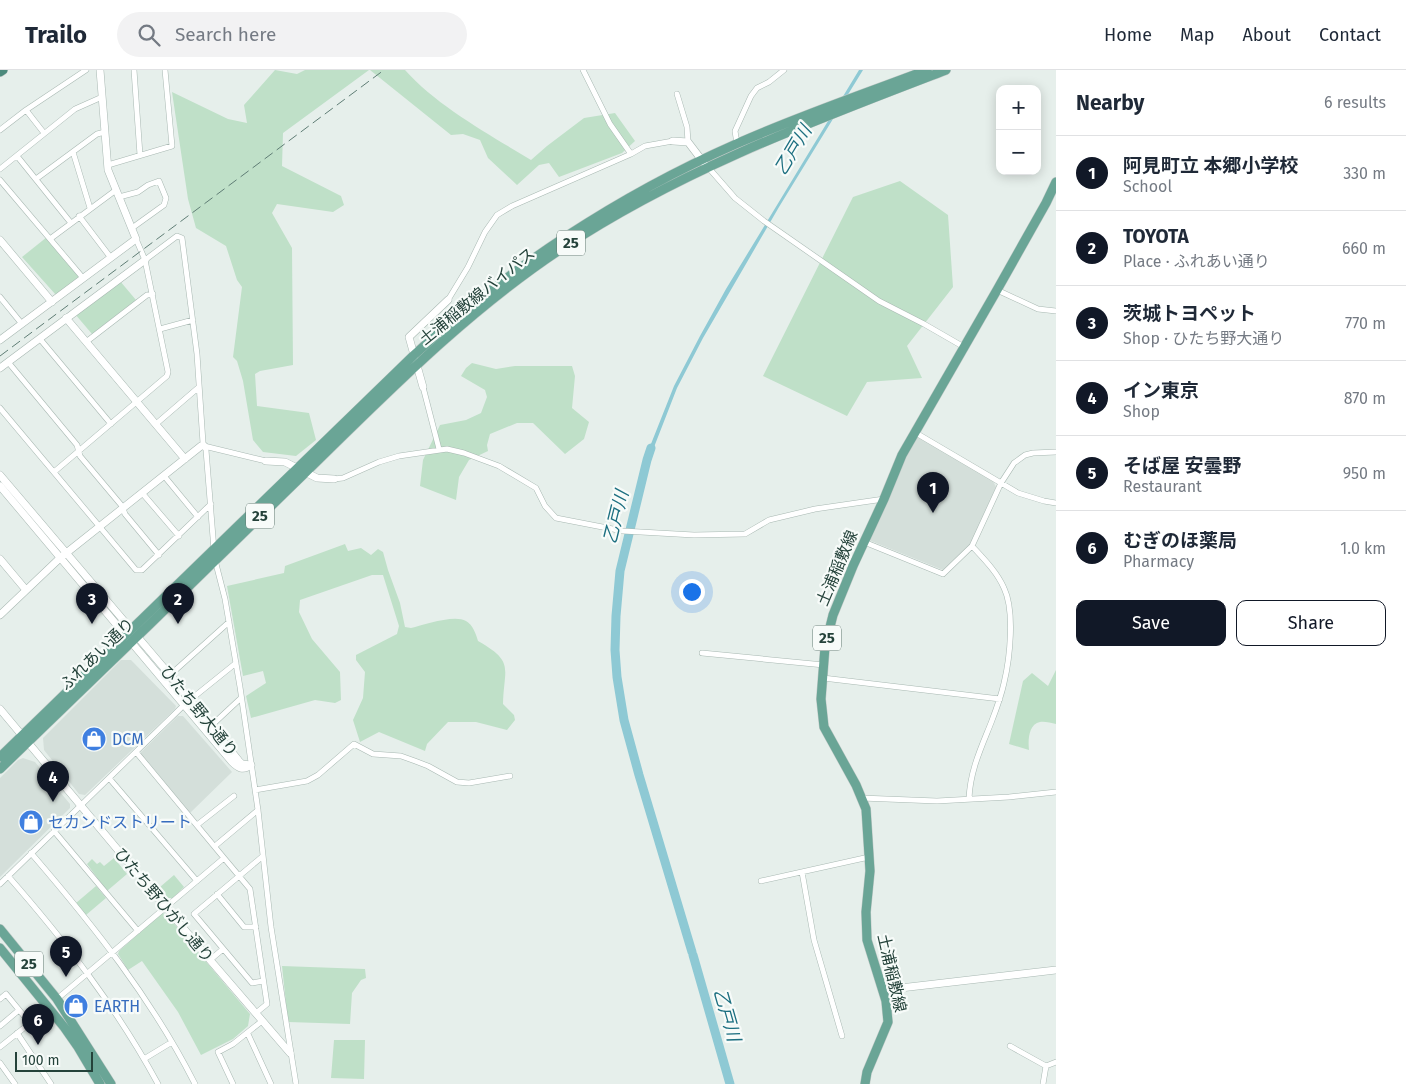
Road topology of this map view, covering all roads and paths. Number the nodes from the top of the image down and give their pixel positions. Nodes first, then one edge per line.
1 (86, 70) edge
2 (100, 70) edge
3 (134, 70) edge
4 (165, 70) edge
5 (583, 70) edge
6 (784, 70) edge
7 (928, 70) edge
8 (946, 70) edge
9 (677, 94) dead end
10 (102, 97) junction
11 (26, 110) junction
12 (0, 130) edge
13 (105, 132) junction
14 (44, 133) junction
15 (673, 141) joint
16 (688, 142) junction
17 (736, 144) junction
18 (73, 152) junction
19 (631, 154) junction
20 (140, 155) junction
21 (17, 156) junction
22 (704, 163) junction
23 (108, 165) junction
24 (0, 169) edge
25 (36, 179) junction
26 (0, 180) edge
27 (1056, 182) edge
28 (116, 190) junction
29 (119, 197) junction
30 (90, 208) junction
31 (79, 216) junction
32 (71, 223) junction
33 (132, 228) junction
34 (50, 239) junction
35 (136, 239) junction
36 (0, 240) edge
37 (110, 258) junction
38 (145, 260) junction
39 (83, 278) junction
40 (997, 290) junction
41 (153, 294) junction
42 (0, 297) edge
43 (448, 300) joint
44 (52, 302) junction
45 (1056, 310) edge
46 (66, 318) junction
47 (193, 320) junction
48 (22, 324) junction
49 (160, 329) junction
50 (40, 339) junction
51 (0, 340) edge
52 (86, 342) junction
53 (964, 347) junction
54 (416, 360) junction
55 (8, 362) junction
56 (0, 368) edge
57 (199, 388) junction
58 (424, 388) joint
59 (137, 401) junction
60 (0, 408) edge
61 (111, 424) junction
62 (156, 424) junction
63 (916, 432) junction
64 (204, 446) junction
65 (439, 449) junction
66 (78, 451) junction
67 (1056, 452) edge
68 (185, 459) junction
69 (266, 461) joint
70 (297, 467) junction
71 (54, 472) junction
72 (306, 472) junction
73 (0, 474) edge
74 (165, 476) junction
75 (334, 479) joint
76 (1000, 484) junction
77 (0, 486) edge
78 (143, 494) junction
79 (884, 499) junction
80 (1056, 503) edge
81 (211, 504) junction
82 (123, 509) junction
83 (198, 517) junction
84 (100, 527) junction
85 (179, 536) junction
86 (864, 542) junction
87 (972, 546) junction
88 (214, 550) junction
89 (67, 553) junction
90 (159, 555) junction
91 (60, 558) junction
92 (0, 559) edge
93 (214, 560) junction
94 (26, 590) junction
95 (0, 615) edge
96 (228, 622) junction
97 (131, 636) junction
98 (702, 653) dead end
99 (236, 663) junction
100 (824, 665) junction
101 (170, 675) junction
102 (823, 678) junction
103 (241, 698) junction
104 (1000, 699) junction
105 (187, 703) junction
106 (0, 709) edge
107 (211, 726) junction
108 (25, 739) junction
109 (136, 752) junction
110 (0, 757) edge
111 (251, 765) junction
112 (0, 769) edge
113 (510, 776) dead end
114 (109, 778) junction
115 (255, 790) junction
116 (1056, 792) edge
117 (234, 796) dead end
118 (861, 798) junction
119 (970, 799) junction
120 (81, 806) junction
121 (258, 810) junction
122 (198, 826) junction
123 (54, 831) junction
124 (215, 846) junction
125 (32, 853) junction
126 (263, 856) junction
127 (870, 857) junction
128 (224, 858) junction
129 (802, 872) junction
130 (8, 876) junction
131 (240, 876) junction
132 (197, 880) junction
133 (761, 881) dead end
134 (0, 884) edge
135 (217, 894) junction
136 (166, 907) junction
137 (256, 927) junction
138 (0, 929) edge
139 (138, 930) junction
140 (0, 948) edge
141 (223, 949) junction
142 (113, 952) junction
143 (210, 960) junction
144 (1056, 970) edge
145 (88, 973) junction
146 (263, 981) junction
147 (883, 990) junction
148 (0, 999) edge
149 (57, 999) junction
150 (49, 1008) junction
151 (19, 1010) junction
152 (256, 1013) junction
153 (262, 1021) junction
154 (29, 1022) junction
155 (0, 1026) edge
156 (16, 1033) junction
157 (248, 1034) junction
158 (842, 1036) dead end
159 (172, 1042) junction
160 (1010, 1046) dead end
161 (0, 1047) edge
162 (290, 1053) junction
163 (144, 1059) junction
164 (1056, 1062) edge
165 (0, 1063) edge
166 (1046, 1066) junction
167 (15, 1084) edge
168 (51, 1084) edge
169 (100, 1084) edge
170 (111, 1084) edge
171 (158, 1084) edge
172 (195, 1084) edge
173 (233, 1084) edge
174 (271, 1084) edge
175 (296, 1084) edge
176 (865, 1084) edge
177 (1043, 1084) edge

1 - 11 street
2 - 10 street
3 - 20 street
4 - 20 street
5 - 19 street
6 - 17 street
7 - 17 main road, 土浦稲敷線バイパス / 25
8 - 22 main road, 土浦稲敷線バイパス / 25
9 - 16 street
10 - 13 street
10 - 14 street
11 - 12 street
11 - 14 street
13 - 18 street
13 - 23 street
14 - 21 street
15 - 16 street
15 - 19 street
16 - 22 street
17 - 22 main road, 土浦稲敷線バイパス / 25
18 - 25 street
18 - 30 street
19 - 43 street
20 - 23 street
21 - 24 street
21 - 25 street
22 - 53 street
22 - 54 main road, 土浦稲敷線バイパス / 25
23 - 28 street
25 - 32 street
26 - 34 street
27 - 40 main road, 土浦稲敷線 / 25
28 - 29 street
28 - 30 street
29 - 33 street
29 - 33 street
30 - 31 street
31 - 32 street
31 - 37 street
32 - 34 street
33 - 35 street
34 - 39 street
35 - 37 street
35 - 38 street
36 - 44 street
37 - 39 street
38 - 41 street
38 - 46 street
38 - 47 street
39 - 44 street
40 - 45 street
40 - 53 main road, 土浦稲敷線 / 25
41 - 49 street
41 - 52 street
42 - 48 street
43 - 54 street
44 - 48 street
46 - 50 street
46 - 52 street
47 - 49 street
47 - 57 street
48 - 51 street
49 - 59 street
50 - 55 street
50 - 61 street
52 - 59 street
53 - 63 main road, 土浦稲敷線 / 25
54 - 58 street
54 - 70 main road, 土浦稲敷線バイパス / 25
54 - 72 main road, 土浦稲敷線バイパス / 25
55 - 56 street
55 - 66 street
57 - 62 street
57 - 64 street
58 - 65 street
59 - 61 street
59 - 62 street
60 - 71 street
61 - 66 street
62 - 68 street
63 - 76 street
63 - 79 main road, 土浦稲敷線 / 25
64 - 68 street
64 - 69 street
64 - 81 street
65 - 75 street
65 - 79 street
66 - 71 street
66 - 82 street
67 - 76 street
68 - 74 street
69 - 70 street
70 - 72 street
70 - 88 main road, 土浦稲敷線バイパス / 25
71 - 84 street
72 - 75 street
72 - 93 main road, 土浦稲敷線バイパス / 25
73 - 89 street, ひたち野大通り
74 - 78 street
74 - 83 street
76 - 80 street
76 - 87 street
77 - 91 street, ひたち野大通り
78 - 82 street
78 - 85 street
79 - 86 main road, 土浦稲敷線 / 25
81 - 83 street
81 - 88 street
82 - 84 street
82 - 90 street
83 - 85 street
84 - 89 street
84 - 90 street
85 - 90 street
86 - 87 street
86 - 100 main road, 土浦稲敷線 / 25
87 - 104 street
88 - 97 main road, ふれあい通り / 25
89 - 91 street
89 - 97 street, ひたち野大通り
91 - 94 street
91 - 97 street, ひたち野大通り
92 - 94 street
93 - 96 street
93 - 97 main road, ふれあい通り / 25
94 - 95 street
96 - 99 street
96 - 101 street
97 - 101 street, ひたち野大通り
97 - 105 street, ひたち野大通り
97 - 108 main road, ふれあい通り / 25
98 - 100 street
99 - 103 street
99 - 105 street
100 - 102 main road, 土浦稲敷線 / 25
101 - 105 street, ひたち野大通り
102 - 104 street
102 - 118 main road, 土浦稲敷線 / 25
103 - 107 street
103 - 111 street
104 - 119 street
105 - 107 street, ひたち野大通り
105 - 109 street
105 - 111 street, ひたち野大通り
106 - 108 street, ひたち野ひがし通り
107 - 111 street, ひたち野大通り
108 - 110 main road, ふれあい通り / 25
108 - 112 main road, ふれあい通り / 25
108 - 120 street, ひたち野ひがし通り
109 - 114 street
109 - 122 street
111 - 115 street
113 - 115 street
114 - 120 street
114 - 132 street
115 - 121 street
116 - 119 street
117 - 122 street
118 - 119 street
118 - 127 main road, 土浦稲敷線 / 25
120 - 123 street
120 - 136 street, ひたち野ひがし通り
121 - 124 street
121 - 126 street
122 - 124 street
123 - 125 street
123 - 139 street
124 - 128 street
125 - 130 street
125 - 142 street
126 - 131 street
126 - 162 street
127 - 129 street
127 - 147 main road, 土浦稲敷線 / 25
128 - 131 street
128 - 132 street
129 - 133 street
129 - 158 street
130 - 134 street
130 - 145 street
131 - 135 street
131 - 137 street
132 - 136 street
135 - 137 street
135 - 141 street
136 - 139 street
136 - 143 street, ひたち野ひがし通り
137 - 146 street
138 - 149 main road, 25
139 - 142 street
140 - 150 main road, 25
141 - 143 street
141 - 146 street
142 - 145 street
142 - 159 street
143 - 152 street, ひたち野ひがし通り
144 - 147 street
145 - 149 street
145 - 163 street
146 - 152 street
147 - 176 main road, 土浦稲敷線 / 25
148 - 151 street
149 - 170 main road, 25
150 - 154 street
150 - 169 main road, 25
151 - 154 street
151 - 155 street
152 - 153 street, ひたち野ひがし通り
153 - 157 street
153 - 162 street, ひたち野ひがし通り
154 - 156 street
156 - 161 street
156 - 168 street
157 - 173 street
157 - 174 street
159 - 163 street
159 - 172 street
160 - 166 street
162 - 175 street
163 - 171 street
164 - 166 street
165 - 167 street
166 - 177 street

